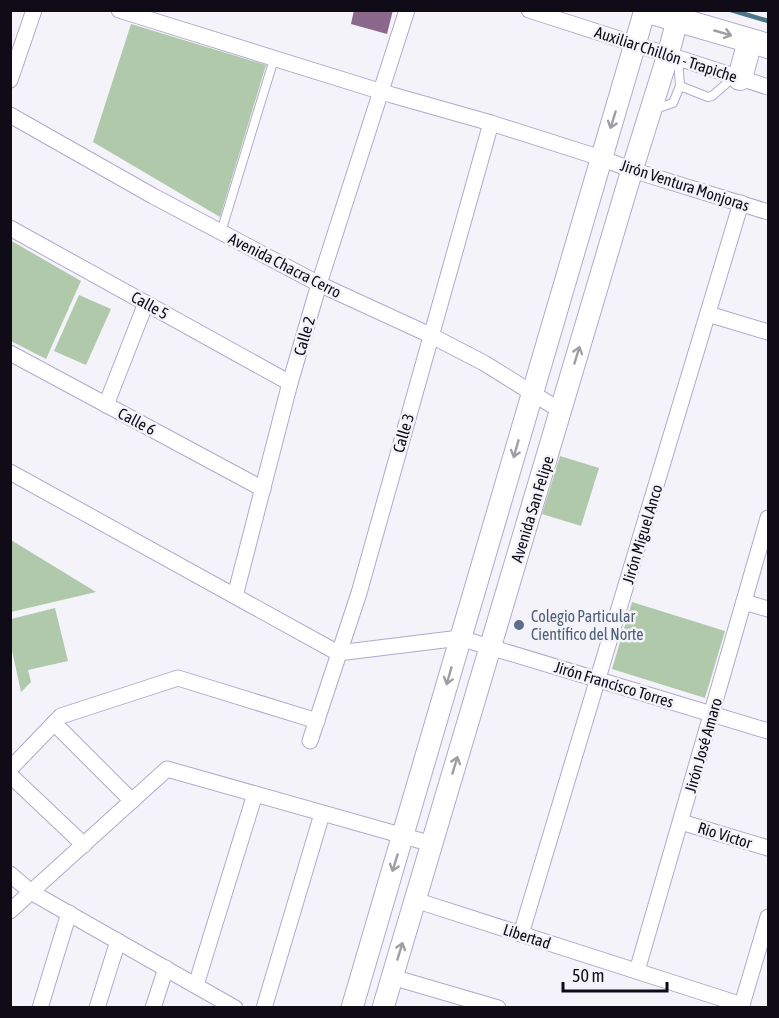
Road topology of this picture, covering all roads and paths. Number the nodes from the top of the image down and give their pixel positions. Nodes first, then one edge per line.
1 (34, 10) edge
2 (119, 10) edge
3 (407, 10) edge
4 (529, 10) edge
5 (645, 10) edge
6 (678, 15) edge
7 (759, 44) edge
8 (636, 45) junction
9 (673, 56) junction
10 (274, 59) junction
11 (737, 77) junction
12 (10, 80) edge
13 (680, 86) junction
14 (768, 87) edge
15 (381, 92) junction
16 (651, 111) junction
17 (10, 115) edge
18 (491, 123) junction
19 (601, 158) junction
20 (632, 170) junction
21 (741, 203) junction
22 (768, 212) edge
23 (10, 228) edge
24 (222, 232) junction
25 (319, 284) junction
26 (146, 303) junction
27 (708, 314) junction
28 (768, 332) edge
29 (430, 335) junction
30 (10, 353) edge
31 (290, 383) junction
32 (532, 392) junction
33 (106, 405) junction
34 (561, 411) junction
35 (10, 472) edge
36 (263, 489) junction
37 (768, 518) edge
38 (235, 596) junction
39 (744, 602) junction
40 (768, 609) edge
41 (460, 638) junction
42 (490, 647) junction
43 (338, 653) junction
44 (598, 679) junction
45 (712, 714) junction
46 (316, 721) junction
47 (54, 723) junction
48 (768, 731) edge
49 (310, 741) dead end
50 (10, 769) edge
51 (10, 775) edge
52 (255, 794) junction
53 (132, 801) junction
54 (322, 814) junction
55 (681, 822) junction
56 (403, 835) junction
57 (432, 844) junction
58 (84, 845) junction
59 (768, 848) edge
60 (10, 873) edge
61 (31, 892) junction
62 (415, 900) junction
63 (10, 911) edge
64 (69, 913) junction
65 (768, 917) edge
66 (521, 934) junction
67 (118, 941) junction
68 (166, 968) junction
69 (637, 971) junction
70 (392, 977) junction
71 (196, 986) junction
72 (210, 1001) edge
73 (472, 1004) edge
74 (741, 1006) edge
75 (40, 1008) edge
76 (98, 1008) edge
77 (153, 1008) edge
78 (235, 1008) edge
79 (264, 1008) edge
80 (352, 1008) edge
81 (383, 1008) edge
82 (498, 1008) edge

1 - 12 street
2 - 10 street, Jirón Ventura Monjoras
3 - 15 street, Calle 2
4 - 8 street, Auxiliar Chillón - Trapiche
5 - 6 main road
5 - 8 main road, Avenida San Felipe
6 -> 7 main road
6 - 9 main road, Avenida San Felipe
7 - 11 main road
8 - 9 street, Auxiliar Chillón - Trapiche
8 -> 19 main road, Avenida San Felipe
9 - 11 street, Auxiliar Chillón - Trapiche
9 - 13 lane
9 - 16 main road, Avenida San Felipe
10 - 15 street, Jirón Ventura Monjoras
10 - 24 lane
11 - 13 lane
11 - 14 street, Auxiliar Chillón - Trapiche
13 - 16 lane
15 - 18 street, Jirón Ventura Monjoras
15 - 25 street, Calle 2
16 - 20 main road, Avenida San Felipe
17 - 24 street, Avenida Chacra Cerro
18 - 19 street, Jirón Ventura Monjoras
18 - 29 street, Calle 3
19 - 20 street, Jirón Ventura Monjoras
19 - 32 main road, Avenida San Felipe
20 - 21 street, Jirón Ventura Monjoras
34 -> 20 main road, Avenida San Felipe
21 - 22 street, Jirón Ventura Monjoras
21 - 27 street, Jirón Miguel Anco
23 - 26 street, Calle 5
24 - 25 street, Avenida Chacra Cerro
25 - 29 street, Avenida Chacra Cerro
25 - 31 street, Calle 2
26 - 31 street, Calle 5
26 - 33 street
27 - 28 street
27 - 44 street, Jirón Miguel Anco
29 - 32 street, Avenida Chacra Cerro
29 - 43 street, Calle 3
30 - 33 street, Calle 6
31 - 36 street, Calle 2
32 - 34 street, Avenida Chacra Cerro
32 -> 41 main road, Avenida San Felipe
33 - 36 street, Calle 6
34 - 42 main road, Avenida San Felipe
35 - 38 street
36 - 38 street, Calle 2
37 - 39 street, Jirón José Amaro
38 - 43 street
39 - 40 street
39 - 45 street, Jirón José Amaro
41 - 42 street, Jirón Francisco Torres
41 - 43 street
41 -> 56 main road, Avenida San Felipe
42 - 44 street, Jirón Francisco Torres
57 -> 42 main road, Avenida San Felipe
43 - 46 street, Calle 3
44 - 45 street, Jirón Francisco Torres
44 - 66 street, Jirón Miguel Anco
45 - 48 street, Jirón Francisco Torres
45 - 55 street, Jirón José Amaro
46 - 47 street
46 - 49 street, Calle 3
47 - 50 street
47 - 53 street
51 - 58 street
52 - 53 street
52 - 54 street
52 - 71 street
53 - 58 street
54 - 56 street
54 - 79 street
55 - 59 street, Rio Victor
55 - 69 street, Jirón José Amaro
56 - 57 street
56 -> 80 main road, Avenida San Felipe
57 - 62 main road, Avenida San Felipe
58 - 61 street
60 - 61 street
61 - 63 street
61 - 64 street
62 - 66 street, Libertad
70 -> 62 main road, Avenida San Felipe
64 - 67 street
64 - 75 street
65 - 74 street
66 - 69 street, Libertad
67 - 68 street
67 - 76 street
68 - 71 street
68 - 77 street
69 - 74 street, Libertad
70 - 73 street
70 - 81 main road, Avenida San Felipe
71 - 72 street
72 - 78 street
73 - 82 street

